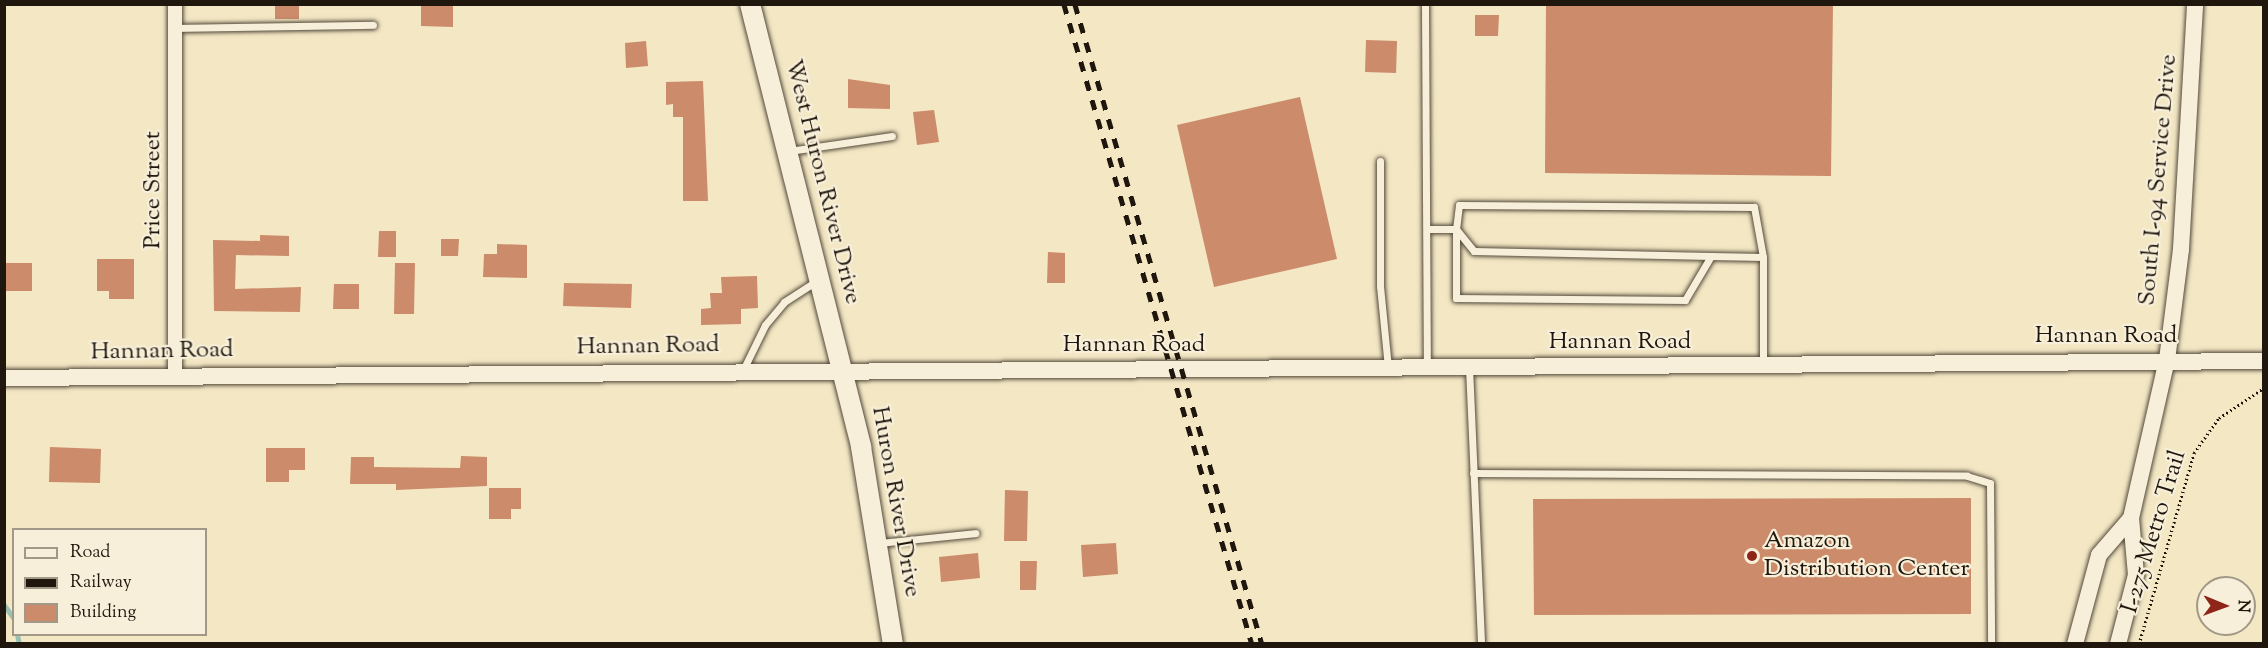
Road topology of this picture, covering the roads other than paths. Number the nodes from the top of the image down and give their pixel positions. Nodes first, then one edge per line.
1 (175, 4) edge
2 (750, 4) edge
3 (1425, 4) edge
4 (2195, 4) edge
5 (373, 25) dead end
6 (175, 28) junction
7 (892, 136) dead end
8 (789, 151) junction
9 (1380, 161) dead end
10 (1429, 229) junction
11 (1456, 229) junction
12 (1711, 256) junction
13 (1763, 257) junction
14 (820, 279) junction
15 (2167, 360) junction
16 (2264, 361) edge
17 (1763, 366) junction
18 (1469, 367) junction
19 (1389, 368) junction
20 (1427, 368) junction
21 (743, 370) junction
22 (844, 371) junction
23 (175, 376) junction
24 (4, 378) edge
25 (1473, 473) junction
26 (2131, 518) junction
27 (975, 532) dead end
28 (879, 543) junction
29 (893, 644) edge
30 (1481, 644) edge
31 (1991, 644) edge
32 (2075, 644) edge
33 (2118, 644) edge

1 - 6 street, Price Street
2 - 8 main road, West Huron River Drive
3 - 10 lane
4 - 15 street, South I-94 Service Drive
5 - 6 lane
6 - 23 street, Price Street
7 - 8 lane
8 - 14 main road, West Huron River Drive
9 - 19 lane
10 - 11 lane
10 - 20 lane
11 - 12 lane
11 - 12 lane
11 - 13 lane
12 - 13 lane
13 - 17 lane
14 - 21 lane
14 - 22 main road, West Huron River Drive
15 - 16 street, Hannan Road
15 - 17 street, Hannan Road
15 - 26 street, South I-94 Service Drive
17 - 18 street, Hannan Road
18 - 20 street, Hannan Road
18 - 25 lane
19 - 20 street, Hannan Road
19 - 22 street, Hannan Road
21 - 22 street, Hannan Road
21 - 23 street, Hannan Road
22 - 28 main road, Huron River Drive
23 - 24 street, Hannan Road
25 - 30 lane
25 - 31 lane
26 - 32 street
26 - 33 street
27 - 28 lane
28 - 29 main road, Huron River Drive

